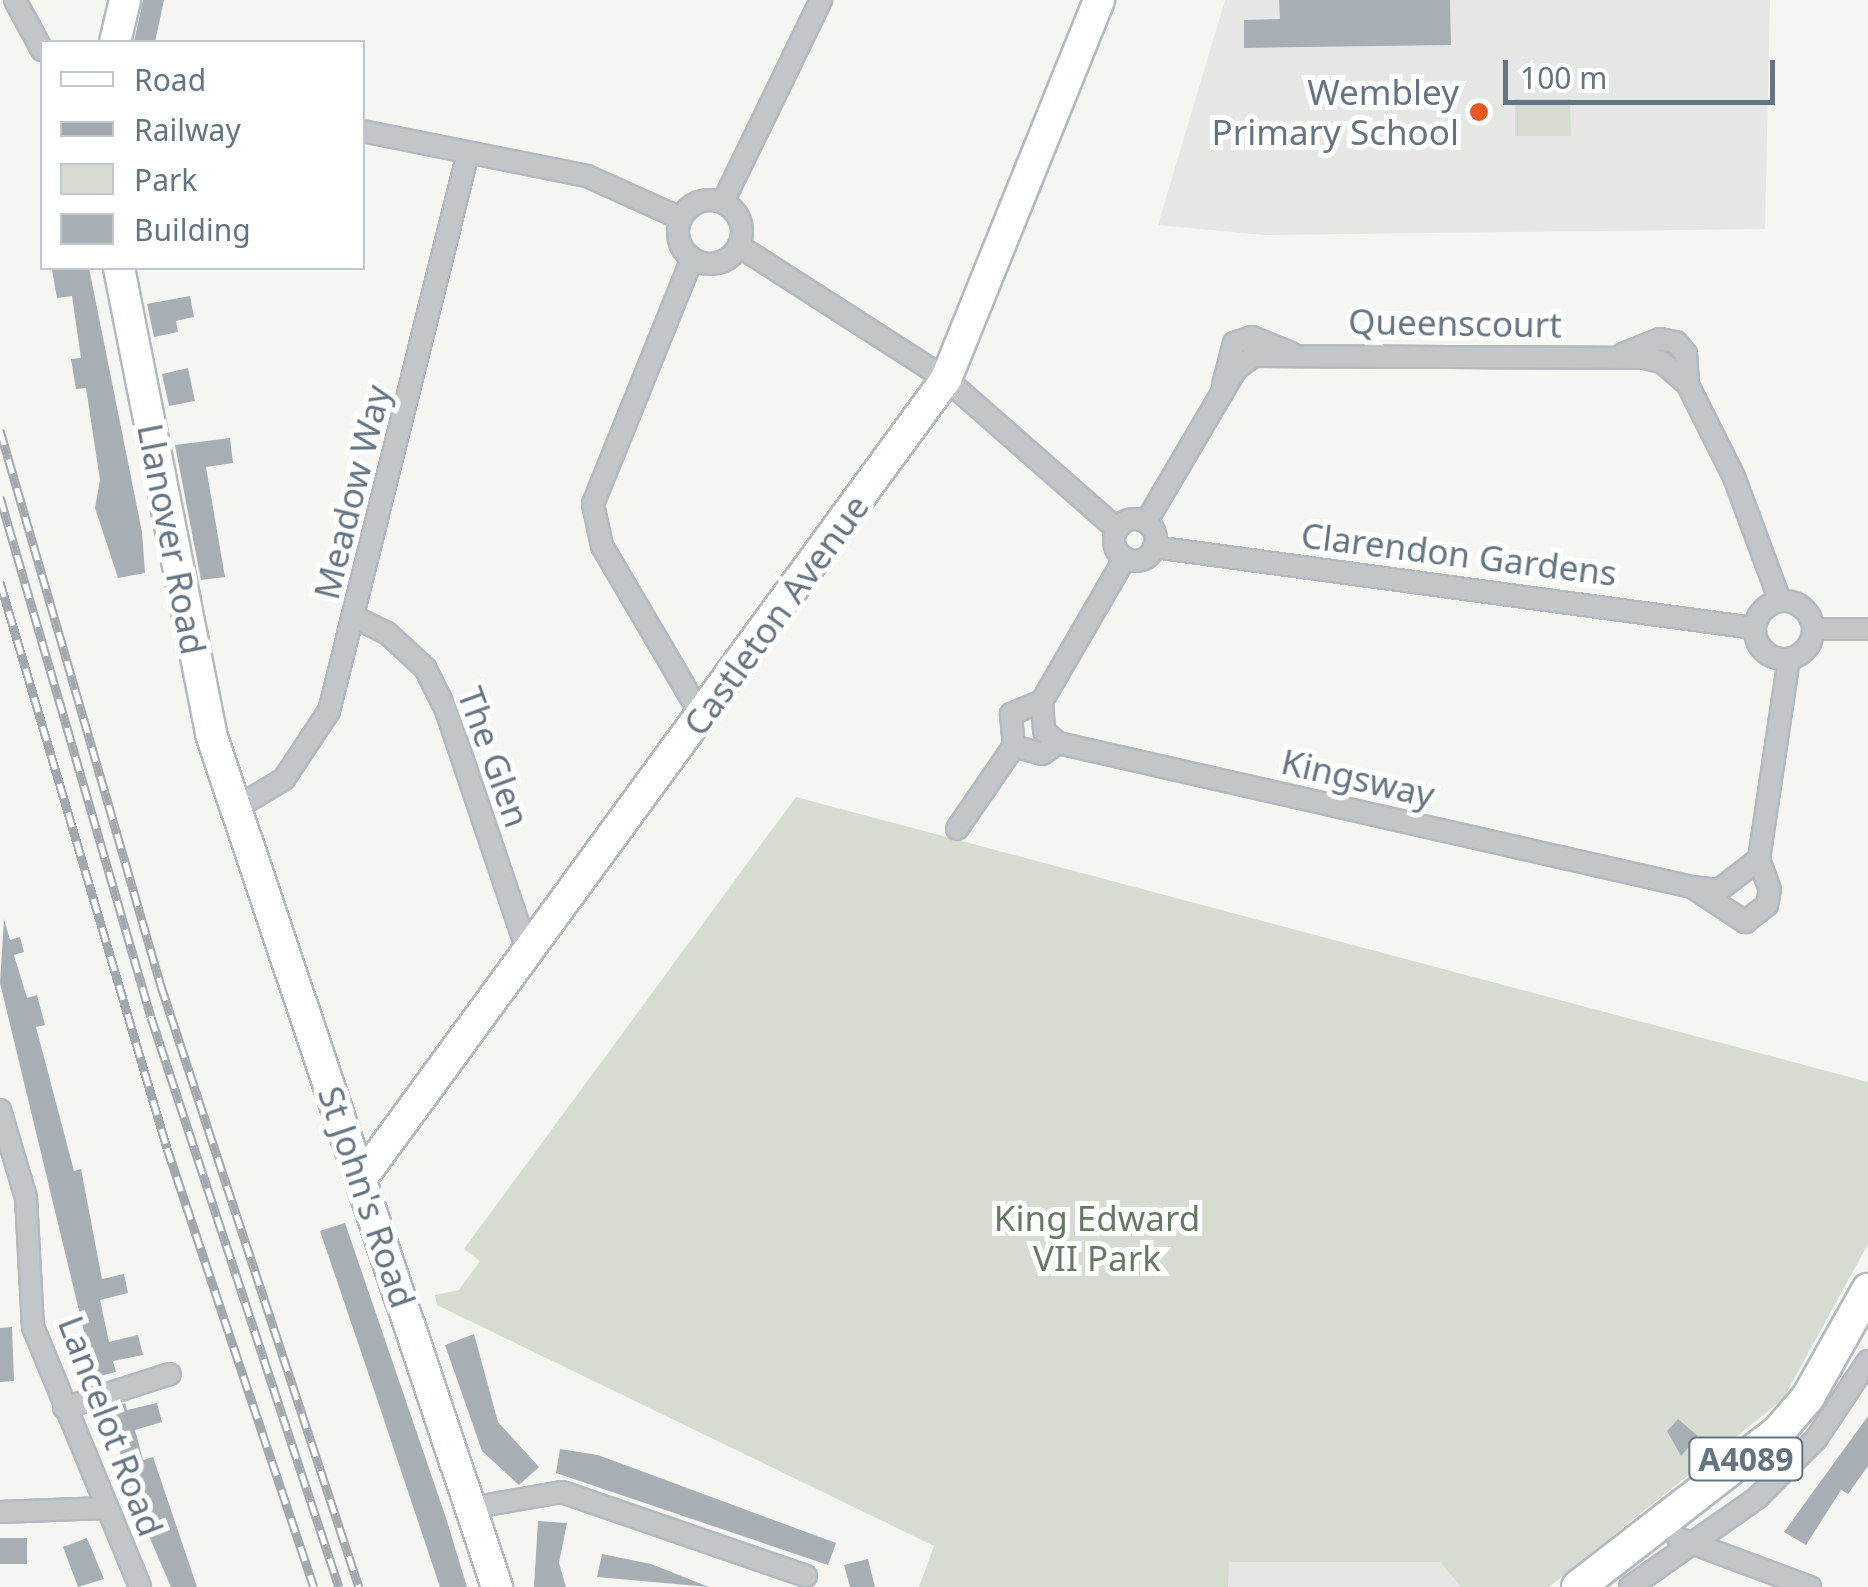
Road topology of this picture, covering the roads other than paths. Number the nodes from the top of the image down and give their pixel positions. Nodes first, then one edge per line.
1 (15, 0) edge
2 (125, 0) edge
3 (821, 0) edge
4 (1099, 0) edge
5 (115, 40) edge
6 (40, 46) edge
7 (365, 133) edge
8 (468, 153) junction
9 (724, 202) junction
10 (680, 218) junction
11 (739, 246) junction
12 (692, 260) junction
13 (119, 270) edge
14 (946, 378) junction
15 (1146, 522) junction
16 (1117, 528) junction
17 (1154, 547) junction
18 (1125, 558) junction
19 (1780, 600) junction
20 (356, 618) junction
21 (1754, 628) junction
22 (1868, 628) edge
23 (1813, 629) junction
24 (1789, 659) junction
25 (1042, 701) junction
26 (702, 718) junction
27 (1058, 743) junction
28 (1014, 746) junction
29 (236, 808) junction
30 (957, 830) dead end
31 (1759, 859) junction
32 (1692, 888) junction
33 (528, 952) junction
34 (1, 1118) edge
35 (362, 1180) junction
36 (1868, 1290) edge
37 (1868, 1361) edge
38 (170, 1374) dead end
39 (64, 1408) junction
40 (105, 1508) junction
41 (470, 1508) junction
42 (0, 1512) edge
43 (1672, 1534) junction
44 (806, 1576) dead end
45 (1635, 1586) edge
46 (140, 1587) edge
47 (497, 1587) edge
48 (1578, 1587) edge
49 (1810, 1587) edge

1 - 6 street
2 - 5 street
3 - 9 street
4 - 14 street, Castleton Avenue
7 - 8 street
8 - 10 street
8 - 20 street, Meadow Way
9 - 10 street
9 - 11 street
10 - 12 street
11 - 12 street
11 - 14 street
12 - 26 street
13 - 29 street, Llanover Road
14 - 16 street
14 - 26 street, Castleton Avenue
15 - 16 street
15 - 17 street
15 - 19 street, Queenscourt
16 - 18 street
17 - 18 street
17 - 21 street, Clarendon Gardens
18 - 25 street
19 - 21 street
19 - 23 street
20 - 29 street, Meadow Way
20 - 33 street, The Glen
21 - 24 street
22 - 23 street
23 - 24 street
24 - 31 street, Kingsway
25 - 27 street
25 - 28 street
26 - 33 street, Castleton Avenue
27 - 28 street, Kingsway
27 - 32 street, Kingsway
28 - 30 street
29 - 35 street, St John's Road
31 - 32 street, Kingsway
31 - 32 street, Kingsway
33 - 35 street, Castleton Avenue
34 - 39 street, Lancelot Road
35 - 41 street, St John's Road
36 - 43 main road, A4089
37 - 43 street
38 - 39 street
39 - 40 street, Lancelot Road
40 - 42 street
40 - 46 street, Lancelot Road
41 - 44 street
41 - 47 street, St John's Road
43 - 45 street
43 - 48 main road, A4089
43 - 49 street

